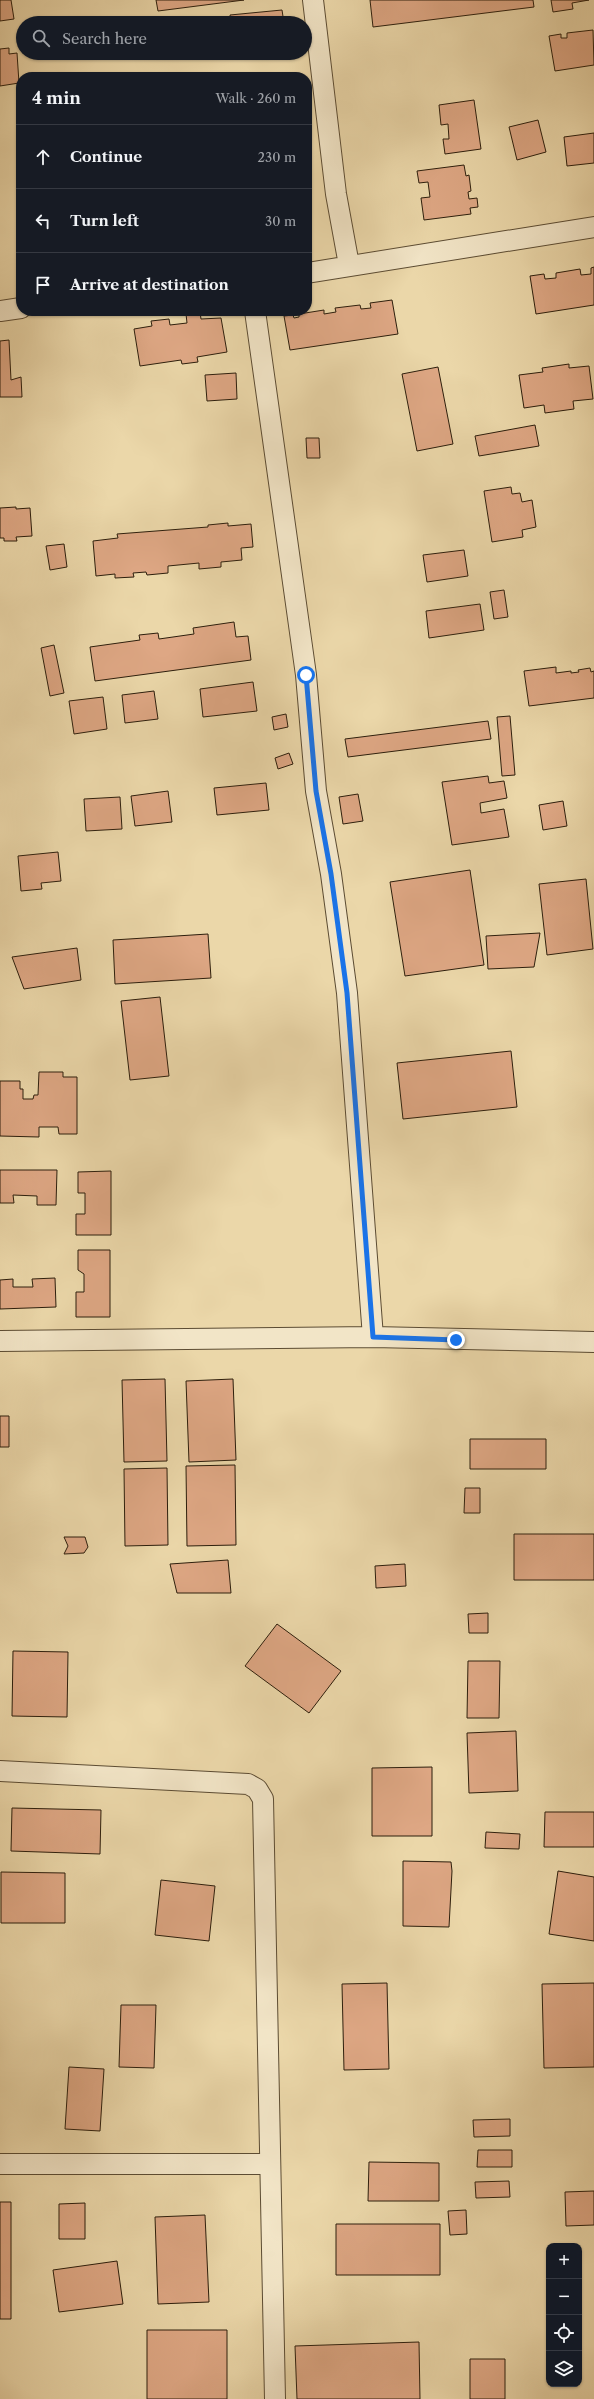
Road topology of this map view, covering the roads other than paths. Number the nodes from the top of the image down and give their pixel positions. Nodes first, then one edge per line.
1 (313, 0) edge
2 (594, 227) edge
3 (349, 265) junction
4 (312, 272) edge
5 (16, 309) edge
6 (0, 311) edge
7 (256, 316) edge
8 (373, 1337) junction
9 (0, 1341) edge
10 (594, 1342) edge
11 (0, 1771) edge
12 (0, 2164) edge
13 (270, 2164) junction
14 (275, 2399) edge

1 - 3 street
2 - 3 street
3 - 4 street
5 - 6 street
7 - 8 street
8 - 9 street
8 - 10 street
11 - 13 street
12 - 13 street
13 - 14 street

